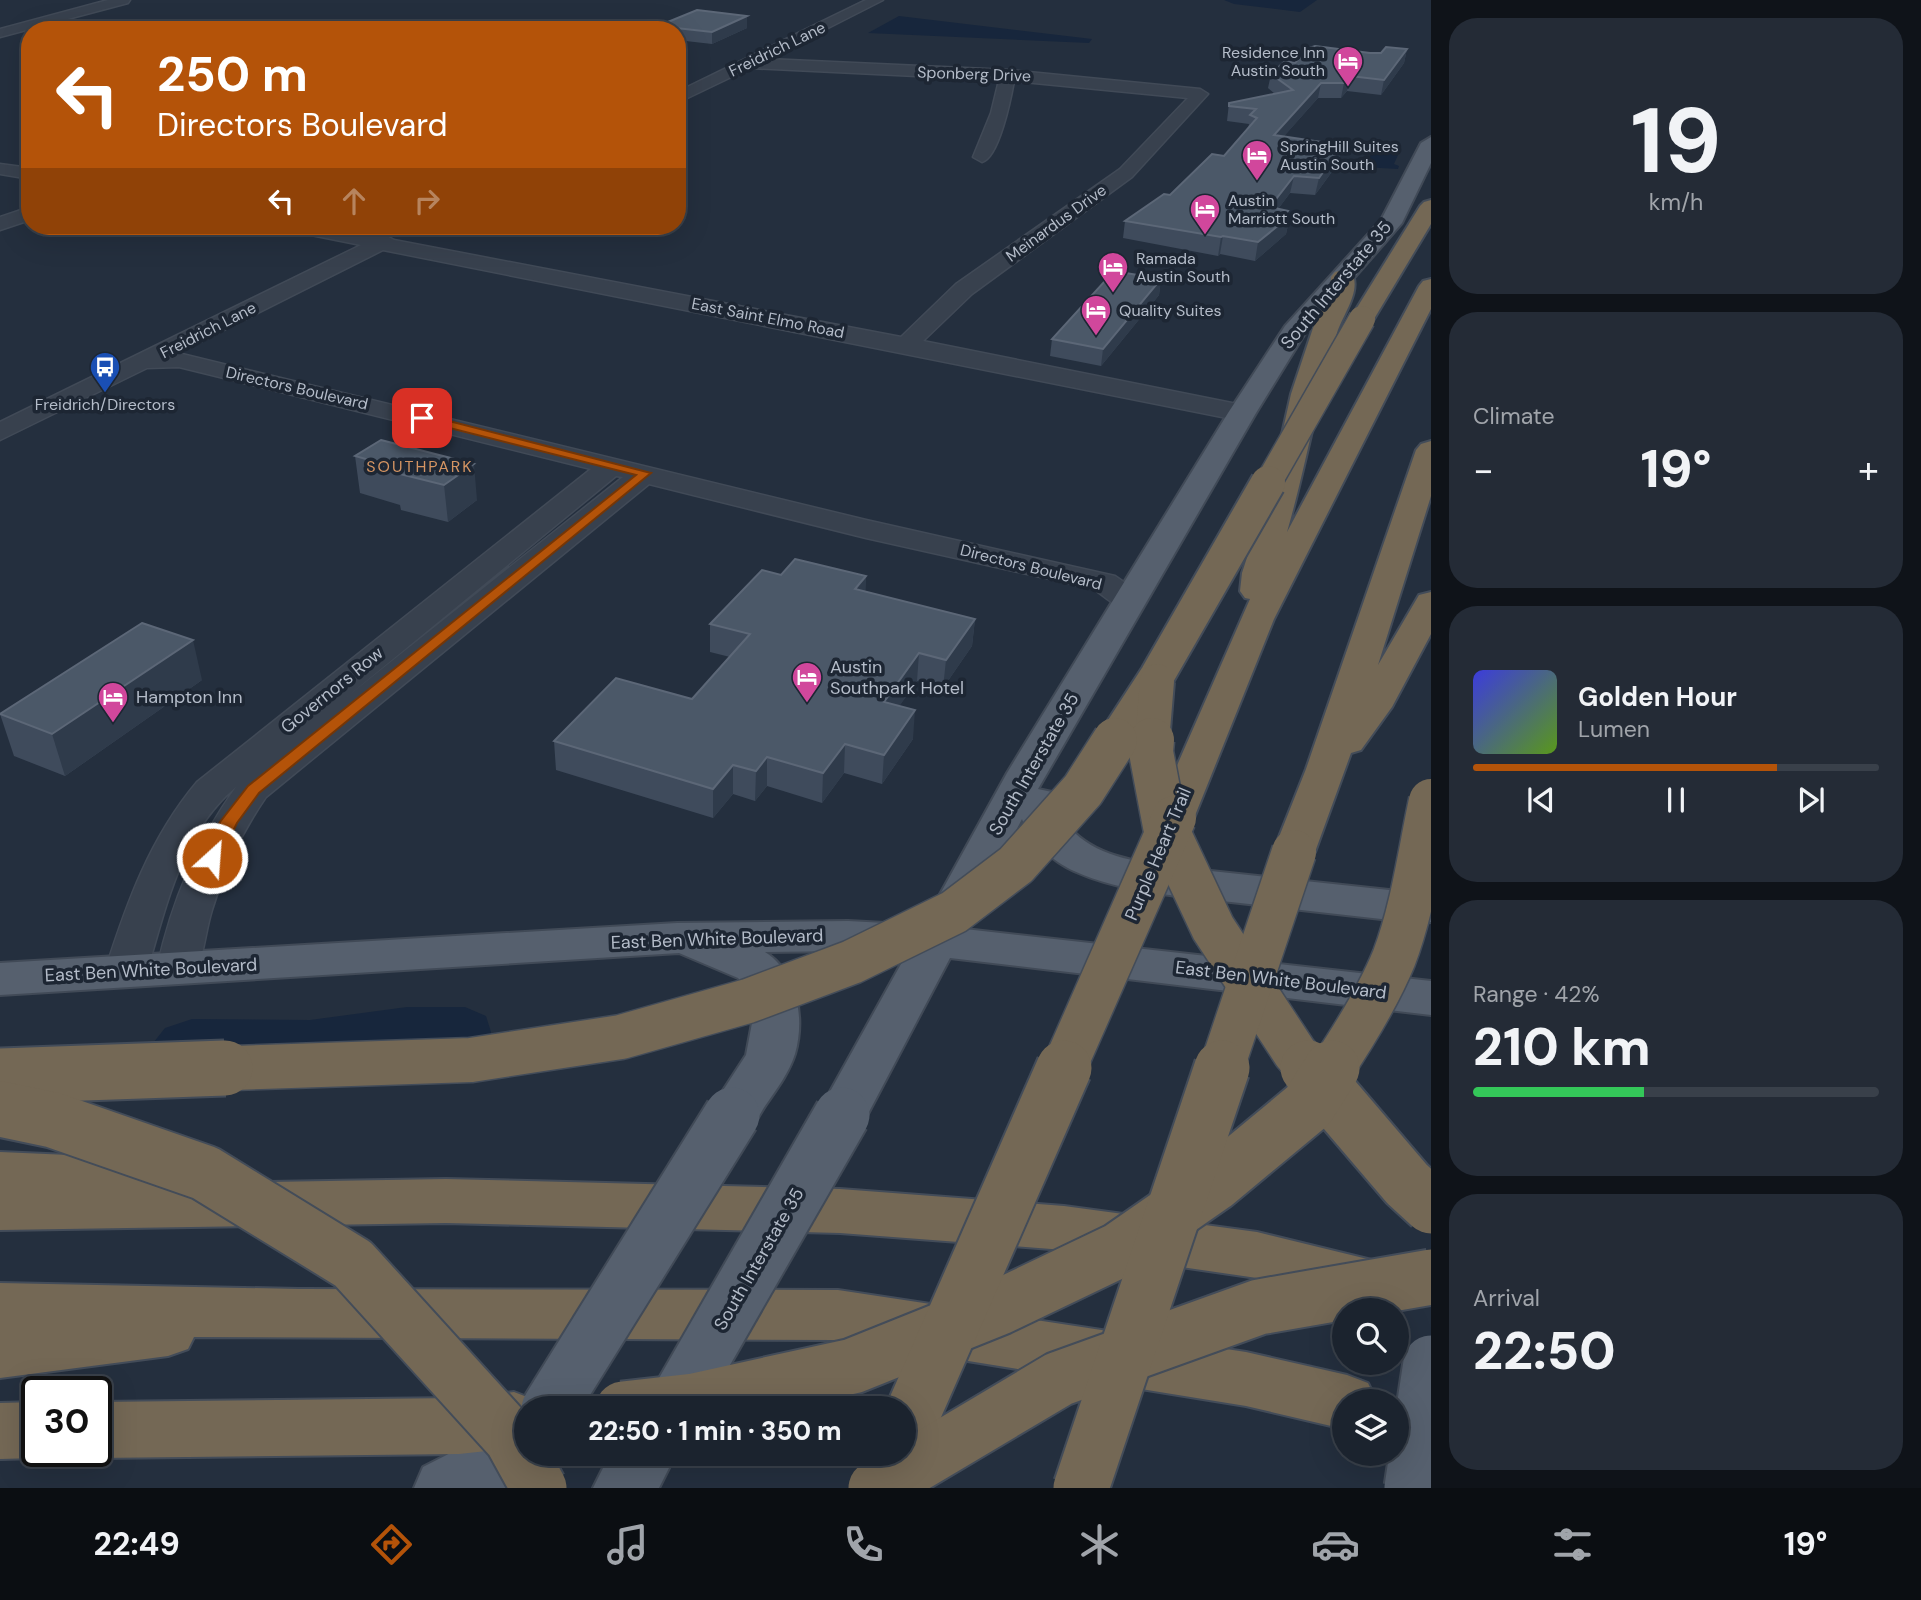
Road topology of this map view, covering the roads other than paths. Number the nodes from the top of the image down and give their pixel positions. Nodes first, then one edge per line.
1 (123, 0) edge
2 (876, 0) edge
3 (45, 21) edge
4 (21, 27) edge
5 (0, 33) edge
6 (747, 64) junction
7 (1008, 75) junction
8 (686, 94) edge
9 (1200, 94) joint
10 (1431, 143) edge
11 (982, 157) dead end
12 (0, 169) edge
13 (21, 172) edge
14 (1431, 206) edge
15 (21, 216) edge
16 (0, 224) edge
17 (339, 235) edge
18 (397, 235) edge
19 (380, 243) junction
20 (1343, 277) junction
21 (1431, 286) edge
22 (906, 345) junction
23 (146, 362) junction
24 (1242, 413) junction
25 (0, 432) edge
26 (1431, 450) edge
27 (621, 475) junction
28 (1130, 601) junction
29 (1431, 603) edge
30 (1257, 619) junction
31 (1157, 676) junction
32 (1326, 769) junction
33 (1027, 773) junction
34 (1431, 801) edge
35 (1431, 907) edge
36 (677, 938) junction
37 (936, 941) junction
38 (178, 968) junction
39 (126, 971) junction
40 (0, 979) edge
41 (1431, 998) edge
42 (0, 1076) edge
43 (0, 1109) edge
44 (0, 1173) edge
45 (446, 1201) junction
46 (1431, 1206) edge
47 (0, 1208) edge
48 (1431, 1277) edge
49 (1431, 1296) edge
50 (0, 1308) edge
51 (299, 1314) junction
52 (0, 1352) edge
53 (1431, 1363) edge
54 (557, 1396) edge
55 (680, 1396) edge
56 (717, 1396) edge
57 (1332, 1399) edge
58 (916, 1407) edge
59 (1409, 1416) edge
60 (514, 1420) edge
61 (1431, 1421) edge
62 (21, 1430) edge
63 (112, 1430) edge
64 (0, 1431) edge
65 (514, 1446) edge
66 (638, 1466) edge
67 (889, 1466) edge
68 (445, 1488) edge
69 (539, 1488) edge
70 (624, 1488) edge
71 (878, 1488) edge
72 (1081, 1488) edge
73 (1412, 1488) edge

1 - 3 street
2 - 6 street, Freidrich Lane
4 - 5 street
6 - 7 street, Sponberg Drive
6 - 8 street, Freidrich Lane
7 - 9 street, Sponberg Drive
7 - 11 street
9 - 22 street, Meinardus Drive
10 - 20 main road, South Interstate 35
12 - 13 street
14 - 31 highway, bridge
15 - 16 street
17 - 19 street, East Saint Elmo Road
18 - 19 street, Freidrich Lane
19 - 22 street, East Saint Elmo Road
19 - 23 street, Freidrich Lane
20 - 24 main road, South Interstate 35
20 - 30 highway
21 - 30 highway, Purple Heart Trail
22 - 24 street, East Saint Elmo Road
23 - 25 street, Freidrich Lane
23 - 27 street, Directors Boulevard
24 - 28 main road, South Interstate 35
26 - 32 highway
27 - 28 street, Directors Boulevard
27 - 38 street, Governors Row
27 - 39 street, Governors Row
28 - 33 main road, South Interstate 35
29 - 32 highway
30 - 58 highway, Purple Heart Trail, bridge
31 - 42 highway, bridge
31 - 46 highway, bridge
32 - 72 highway, bridge
33 - 35 main road
33 - 37 main road, South Interstate 35
34 - 56 highway, bridge
36 - 37 main road, East Ben White Boulevard
36 - 38 main road, East Ben White Boulevard
36 - 54 main road, bridge
37 - 41 main road, East Ben White Boulevard
37 - 55 main road, South Interstate 35, bridge
38 - 39 main road, East Ben White Boulevard
39 - 40 main road, East Ben White Boulevard
43 - 69 highway, bridge
44 - 45 highway
45 - 47 highway
45 - 49 highway
48 - 71 highway, bridge
50 - 51 highway
51 - 52 highway
51 - 57 highway
53 - 73 main road, bridge
59 - 61 highway
60 - 63 highway
62 - 64 highway
65 - 68 main road
66 - 70 main road
67 - 71 highway

